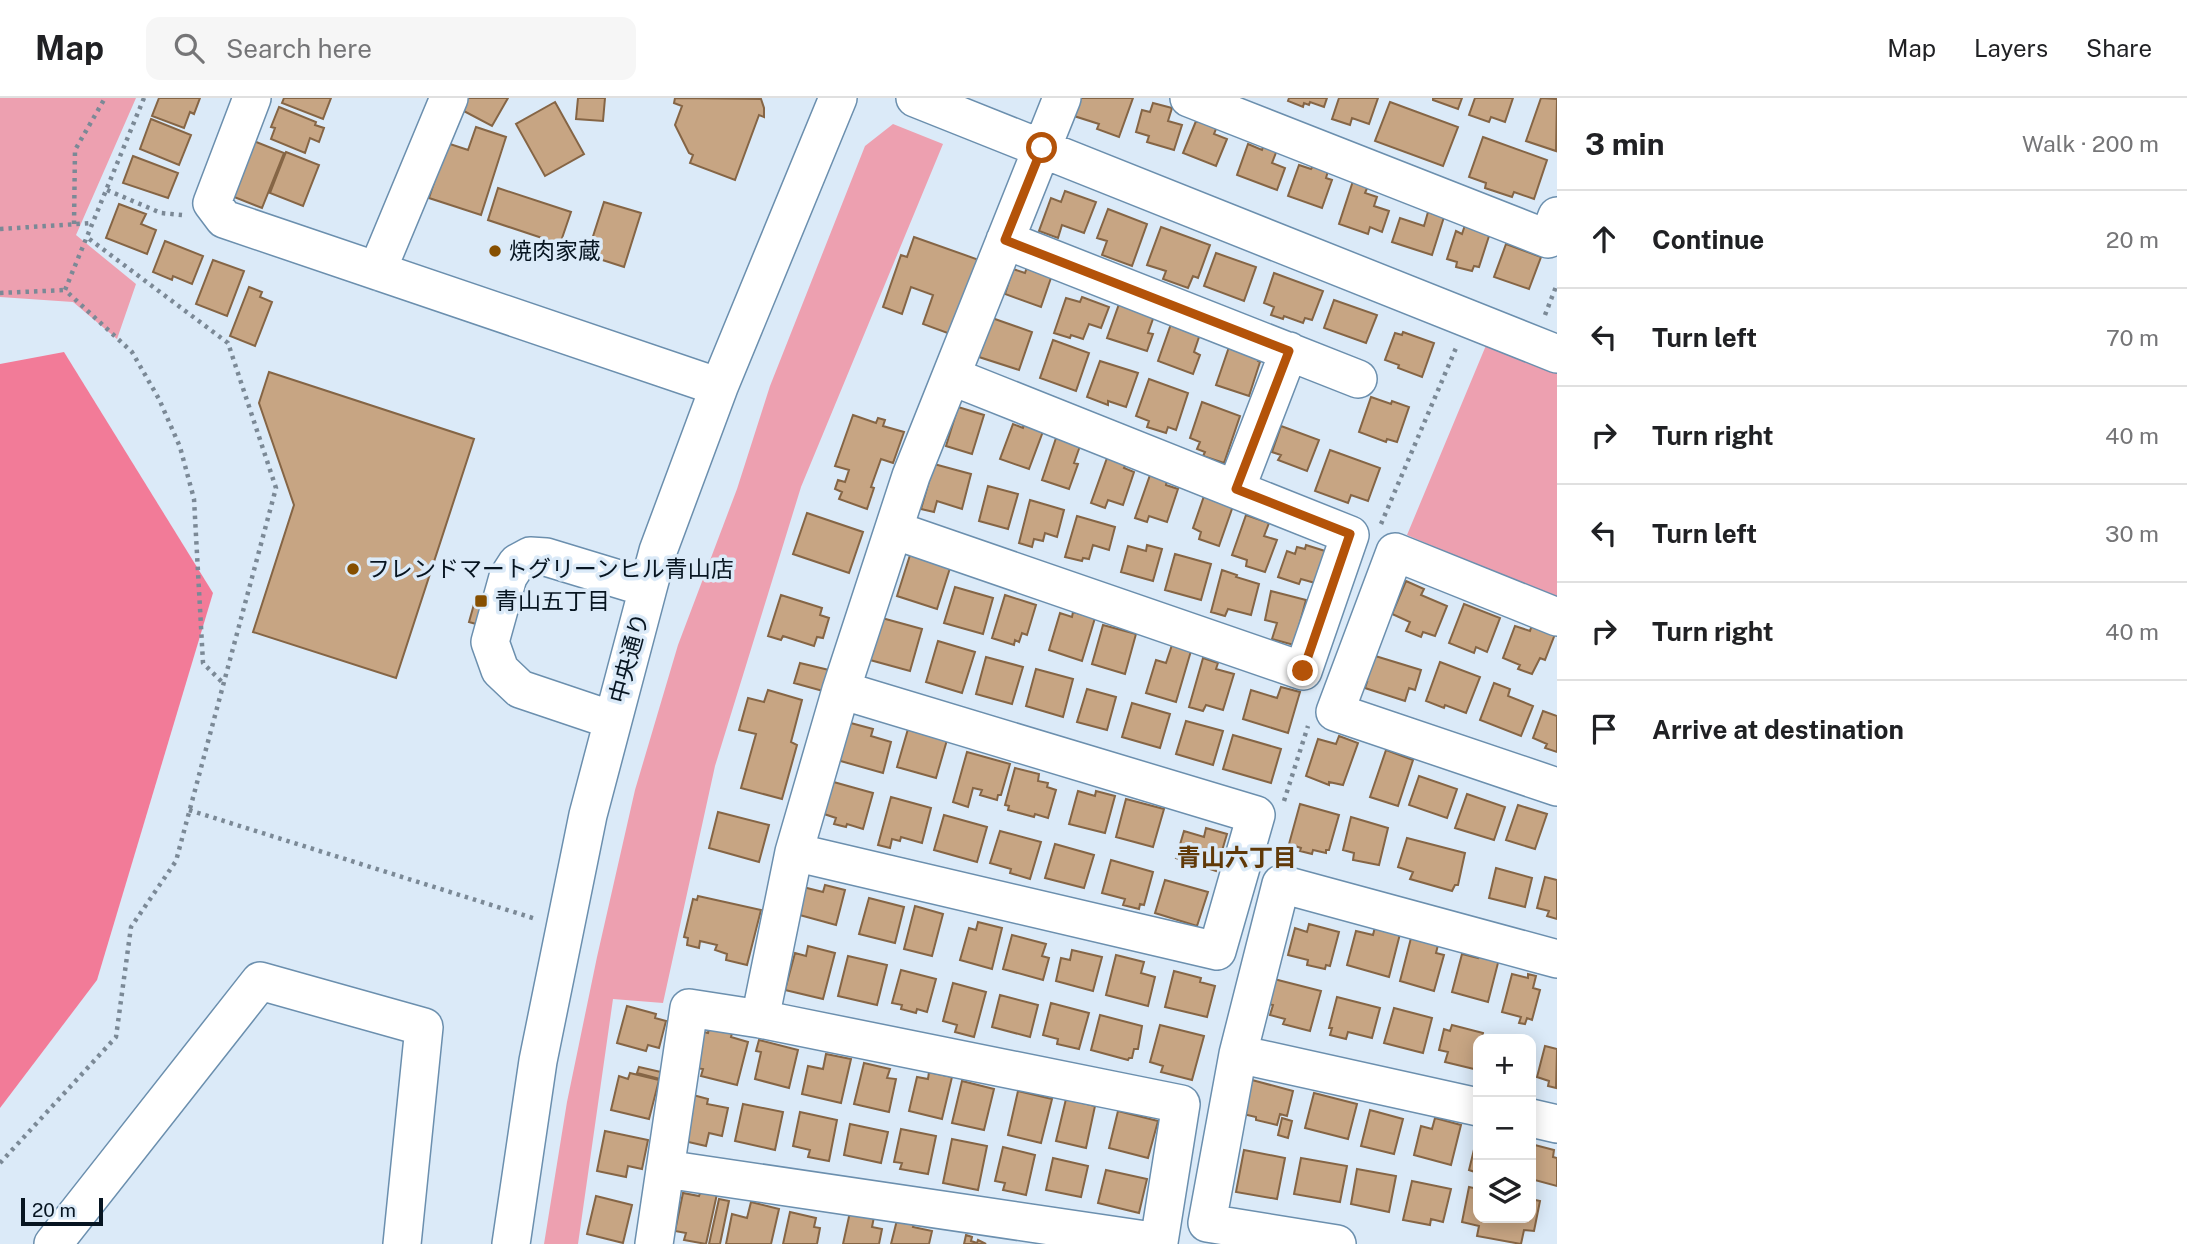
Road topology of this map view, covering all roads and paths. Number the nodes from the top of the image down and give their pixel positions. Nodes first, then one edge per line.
1 (105, 98) edge
2 (144, 98) edge
3 (252, 98) edge
4 (449, 98) edge
5 (838, 98) edge
6 (915, 98) edge
7 (1062, 98) edge
8 (1189, 98) edge
9 (1042, 148) junction
10 (107, 190) junction
11 (161, 213) dead end
12 (1557, 216) edge
13 (94, 223) junction
14 (74, 224) junction
15 (0, 229) edge
16 (88, 238) junction
17 (1005, 240) junction
18 (377, 271) junction
19 (1557, 284) edge
20 (65, 290) junction
21 (0, 293) edge
22 (1544, 316) dead end
23 (1457, 348) dead end
24 (1289, 351) junction
25 (1557, 354) edge
26 (951, 376) junction
27 (1358, 379) dead end
28 (719, 387) junction
29 (1236, 489) junction
30 (894, 530) junction
31 (1378, 531) dead end
32 (648, 588) junction
33 (1557, 617) edge
34 (223, 683) junction
35 (841, 690) junction
36 (1311, 719) dead end
37 (612, 720) junction
38 (1557, 787) edge
39 (189, 810) junction
40 (1280, 810) dead end
41 (794, 852) junction
42 (539, 920) dead end
43 (1557, 959) edge
44 (760, 1019) junction
45 (1238, 1054) junction
46 (1473, 1106) edge
47 (1536, 1119) edge
48 (1557, 1124) edge
49 (0, 1163) edge
50 (665, 1169) junction
51 (53, 1244) edge
52 (402, 1244) edge
53 (511, 1244) edge
54 (654, 1244) edge
55 (1337, 1244) edge

1 - 14 path
2 - 10 path
3 - 18 street
4 - 18 street
5 - 28 street, 中央通り
6 - 9 street
7 - 9 street
8 - 12 street
9 - 17 street
9 - 25 street
10 - 11 path
10 - 13 path
13 - 14 path
13 - 16 path
14 - 15 path
16 - 20 path
16 - 34 path
17 - 24 street
17 - 26 street
18 - 28 street
19 - 22 path
20 - 21 path
20 - 34 path
23 - 31 path
24 - 27 street
24 - 29 street
26 - 29 street
26 - 30 street
28 - 32 street, 中央通り
29 - 30 street
30 - 35 street
32 - 37 street, 中央通り
32 - 37 street
33 - 38 street
34 - 39 path
35 - 41 street
35 - 41 street
36 - 40 path
37 - 53 street, 中央通り
39 - 42 path
39 - 49 path
41 - 44 street
43 - 45 street
44 - 50 street
44 - 50 street
45 - 46 street
45 - 55 street
47 - 48 street
50 - 54 street
51 - 52 street

